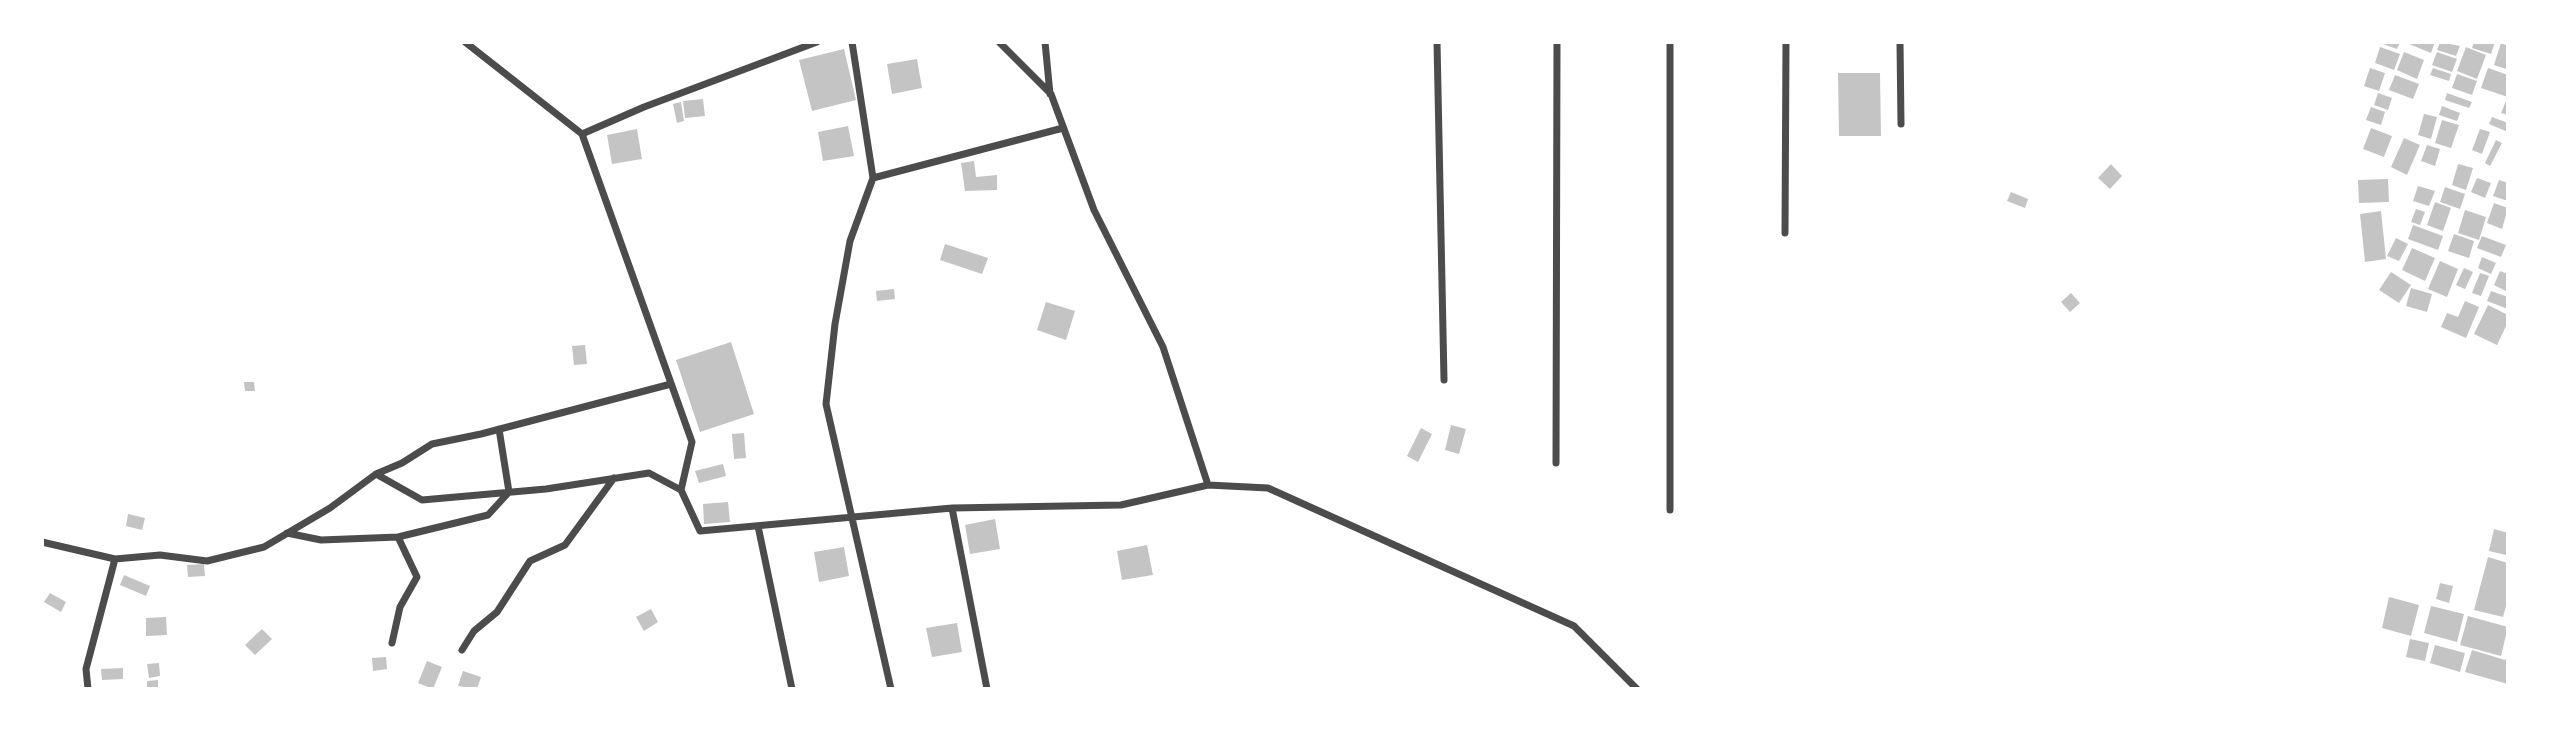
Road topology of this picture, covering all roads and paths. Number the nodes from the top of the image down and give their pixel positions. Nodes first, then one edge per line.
1 (465, 42) edge
2 (817, 42) edge
3 (852, 42) edge
4 (999, 42) edge
5 (1045, 42) edge
6 (1437, 42) edge
7 (1557, 42) edge
8 (1670, 42) edge
9 (1786, 42) edge
10 (1900, 42) edge
11 (1051, 94) junction
12 (1901, 124) dead end
13 (1063, 128) junction
14 (582, 134) junction
15 (873, 178) junction
16 (1785, 233) dead end
17 (1444, 380) dead end
18 (671, 384) junction
19 (499, 429) junction
20 (1556, 463) dead end
21 (376, 474) junction
22 (614, 478) junction
23 (1208, 485) junction
24 (681, 490) junction
25 (509, 492) junction
26 (952, 508) junction
27 (1670, 510) dead end
28 (852, 516) junction
29 (758, 526) junction
30 (287, 533) junction
31 (398, 537) junction
32 (42, 542) edge
33 (115, 559) junction
34 (391, 643) dead end
35 (462, 650) dead end
36 (88, 689) edge
37 (792, 689) edge
38 (891, 689) edge
39 (986, 689) edge
40 (1637, 689) edge

1 - 14 street
2 - 14 street
3 - 15 street
4 - 11 street
5 - 11 street
6 - 17 street
7 - 20 street
8 - 27 street
9 - 16 street
10 - 12 street
11 - 13 street
13 - 15 street
13 - 23 street
14 - 18 street
15 - 28 street
18 - 19 street
18 - 24 street
19 - 21 street
19 - 25 street
21 - 25 street
21 - 30 street
22 - 24 street
22 - 25 street
22 - 35 street
23 - 26 street
23 - 40 street
24 - 29 street
25 - 31 street
26 - 28 street
26 - 39 street
28 - 29 street
28 - 38 street
29 - 37 street
30 - 31 street
30 - 33 street
31 - 34 street
32 - 33 street
33 - 36 street

